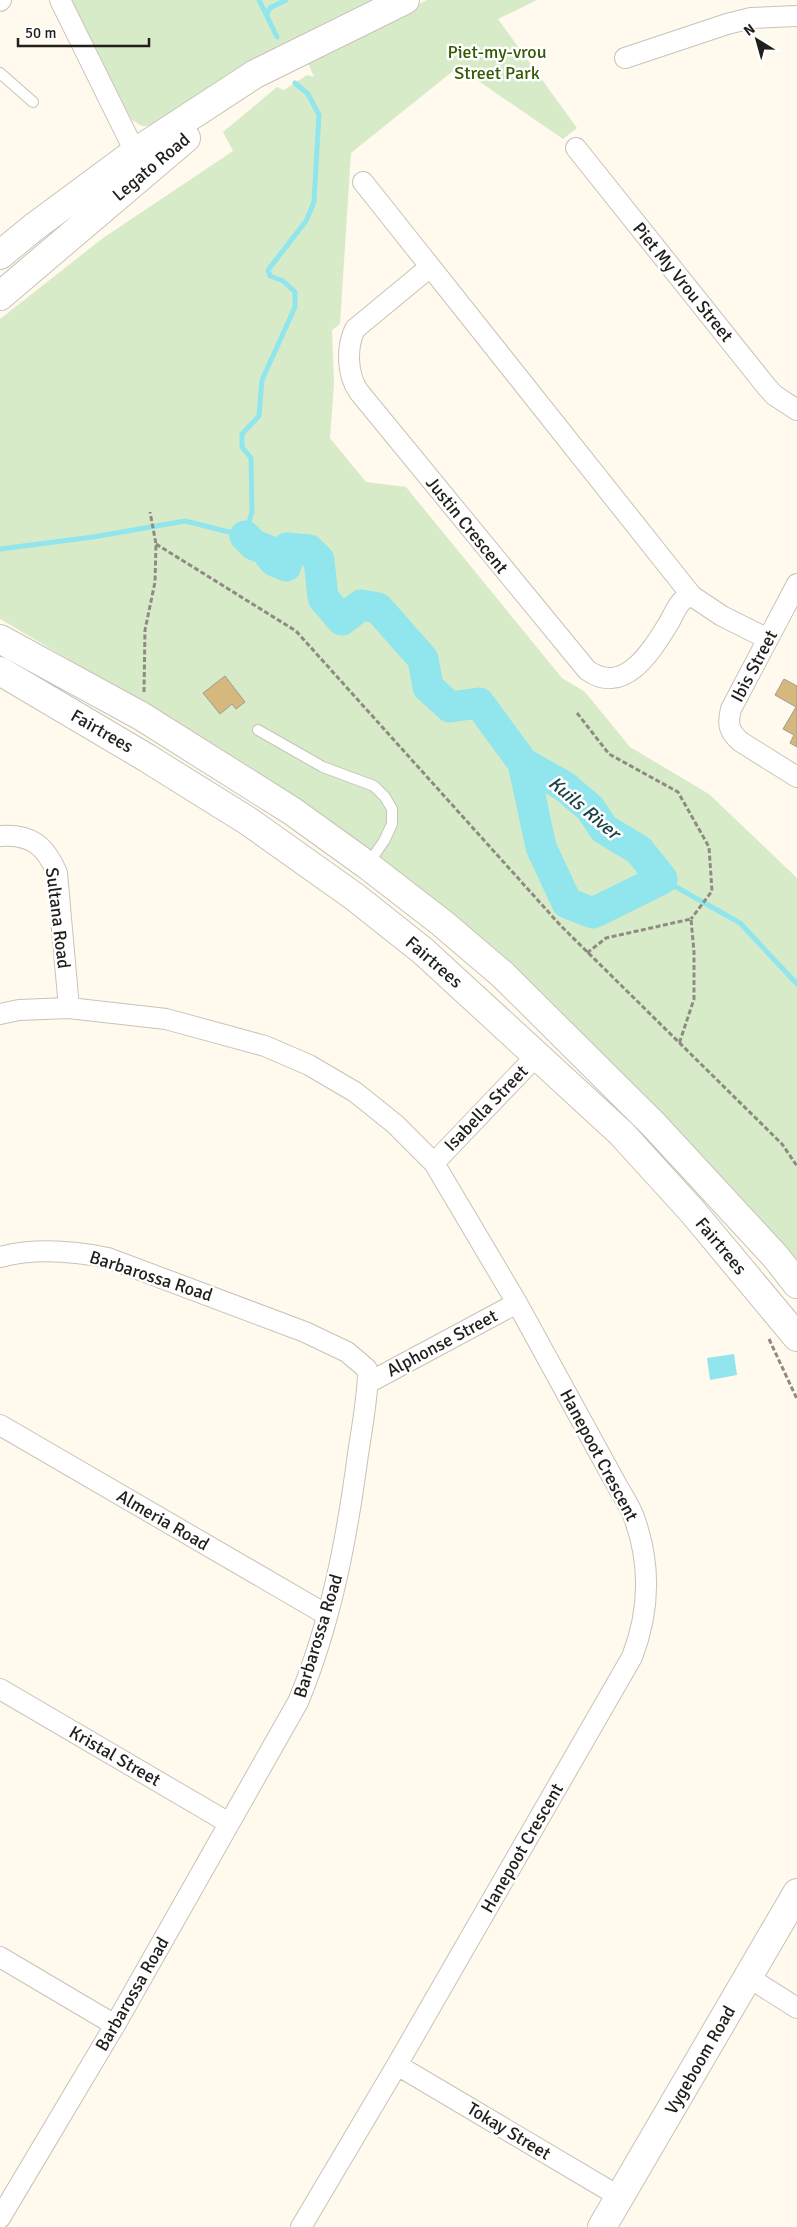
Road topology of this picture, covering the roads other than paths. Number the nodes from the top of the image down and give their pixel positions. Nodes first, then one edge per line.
1 (60, 0) edge
2 (405, 0) edge
3 (797, 17) edge
4 (625, 58) dead end
5 (0, 73) edge
6 (33, 102) dead end
7 (576, 148) dead end
8 (139, 162) junction
9 (363, 182) dead end
10 (0, 255) edge
11 (430, 267) junction
12 (0, 296) edge
13 (797, 410) edge
14 (797, 584) edge
15 (692, 596) junction
16 (0, 639) edge
17 (768, 639) junction
18 (0, 672) edge
19 (258, 730) dead end
20 (797, 778) edge
21 (0, 836) edge
22 (367, 865) junction
23 (69, 1008) junction
24 (0, 1014) edge
25 (538, 1054) junction
26 (434, 1163) junction
27 (0, 1257) edge
28 (797, 1284) edge
29 (517, 1303) junction
30 (797, 1337) edge
31 (368, 1383) junction
32 (0, 1425) edge
33 (327, 1616) junction
34 (0, 1689) edge
35 (230, 1823) junction
36 (797, 1893) edge
37 (0, 1957) edge
38 (748, 1978) junction
39 (797, 2008) edge
40 (115, 2025) junction
41 (397, 2065) junction
42 (620, 2196) junction
43 (0, 2218) edge
44 (301, 2227) edge
45 (602, 2227) edge

1 - 8 street
2 - 8 main road, Legato Road
3 - 4 street
5 - 6 lane
7 - 13 street, Piet My Vrou Street
8 - 10 main road, Legato Road
8 - 12 main road, Legato Road
9 - 11 street
11 - 15 street
11 - 15 street, Justin Crescent
14 - 17 street, Ibis Street
15 - 17 street
16 - 22 main road, Fairtrees
17 - 20 street, Ibis Street
18 - 25 main road, Fairtrees
19 - 22 lane
21 - 23 street, Sultana Road
22 - 28 main road, Fairtrees
23 - 24 street, Hanepoot Crescent
23 - 26 street, Hanepoot Crescent
25 - 26 street, Isabella Street
25 - 30 main road, Fairtrees
26 - 29 street, Hanepoot Crescent
27 - 31 street, Barbarossa Road
29 - 31 street, Alphonse Street
29 - 41 street, Hanepoot Crescent
31 - 33 street, Barbarossa Road
32 - 33 street, Almeria Road
33 - 35 street, Barbarossa Road
34 - 35 street, Kristal Street
35 - 40 street, Barbarossa Road
36 - 38 main road, Vygeboom Road
37 - 40 street
38 - 39 street
38 - 42 main road, Vygeboom Road
40 - 43 street, Barbarossa Road
41 - 42 street, Tokay Street
41 - 44 street, Hanepoot Crescent
42 - 45 main road, Vygeboom Road

